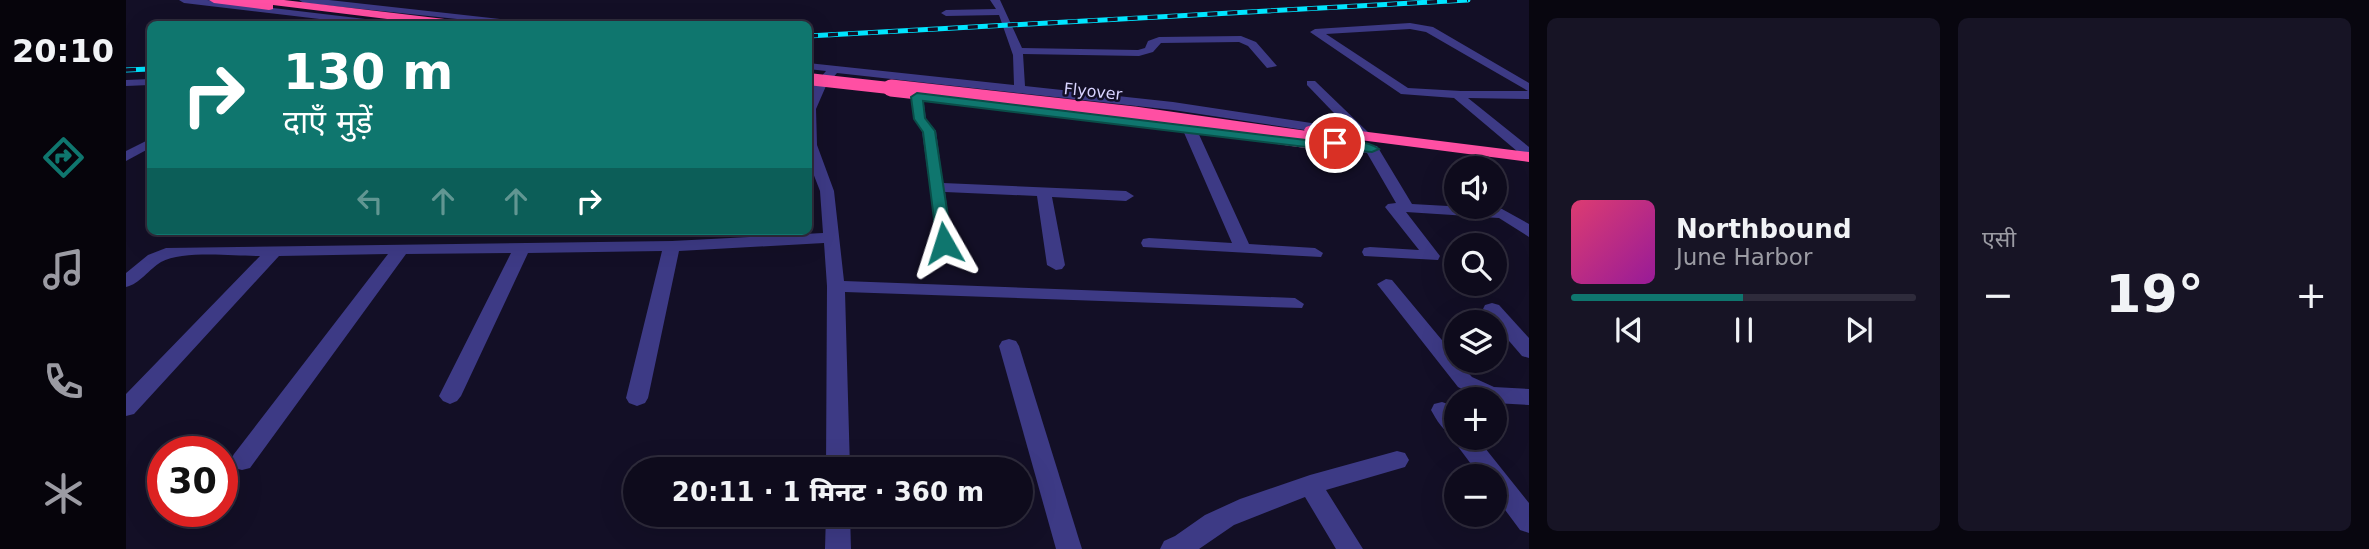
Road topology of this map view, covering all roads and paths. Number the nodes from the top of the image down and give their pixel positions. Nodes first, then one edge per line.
1 (184, 0) edge
2 (214, 0) edge
3 (257, 0) edge
4 (304, 0) edge
5 (995, 0) edge
6 (1002, 12) junction
7 (946, 13) dead end
8 (357, 21) edge
9 (383, 21) edge
10 (428, 21) edge
11 (491, 21) edge
12 (1018, 51) junction
13 (812, 66) edge
14 (1271, 66) dead end
15 (833, 69) junction
16 (812, 79) edge
17 (812, 79) edge
18 (812, 79) edge
19 (147, 82) edge
20 (126, 83) edge
21 (1311, 83) dead end
22 (1529, 88) edge
23 (1019, 90) junction
24 (1461, 95) junction
25 (1529, 95) edge
26 (917, 97) junction
27 (1189, 128) junction
28 (1369, 143) junction
29 (147, 145) edge
30 (812, 150) edge
31 (1529, 156) edge
32 (126, 157) edge
33 (1529, 166) edge
34 (938, 187) junction
35 (1044, 192) junction
36 (1126, 196) dead end
37 (1406, 207) junction
38 (1529, 232) edge
39 (831, 238) junction
40 (944, 243) dead end
41 (1149, 243) dead end
42 (672, 246) junction
43 (1242, 247) junction
44 (402, 248) junction
45 (522, 248) junction
46 (275, 250) junction
47 (1370, 252) dead end
48 (1315, 253) dead end
49 (1056, 265) dead end
50 (126, 282) edge
51 (1386, 284) dead end
52 (836, 286) junction
53 (1295, 304) dead end
54 (1492, 309) dead end
55 (1009, 346) dead end
56 (1529, 351) edge
57 (450, 396) dead end
58 (1529, 397) edge
59 (637, 398) dead end
60 (126, 408) edge
61 (1475, 450) edge
62 (838, 457) edge
63 (1396, 460) dead end
64 (242, 461) dead end
65 (1487, 464) edge
66 (1310, 485) junction
67 (1507, 486) edge
68 (1529, 522) edge
69 (838, 527) edge
70 (838, 549) edge
71 (1069, 549) edge
72 (1173, 549) edge
73 (1350, 549) edge

1 - 8 street
2 - 9 highway
3 - 10 highway
4 - 11 street
5 - 6 street
6 - 7 street
6 - 12 street
12 - 14 street
12 - 23 street
13 - 15 street
15 - 16 street
15 - 23 street
17 - 26 street
18 - 28 highway, Flyover, bridge
19 - 20 street
21 - 28 street
22 - 24 street
23 - 28 street
24 - 25 street
24 - 31 street
26 - 27 street
26 - 34 street
27 - 28 street
27 - 43 street
28 - 31 highway
28 - 33 highway
28 - 37 street
29 - 32 street
30 - 39 street
34 - 35 street
34 - 40 street
35 - 36 street
35 - 49 street
37 - 38 street
37 - 47 street
39 - 42 street
39 - 52 street
41 - 43 street
42 - 45 street
42 - 59 street
43 - 48 street
44 - 45 street
44 - 46 street
44 - 64 street
45 - 57 street
46 - 50 street
46 - 60 street
51 - 58 street
52 - 53 street
52 - 62 street
54 - 56 street
55 - 71 street
61 - 65 street
63 - 66 street
66 - 72 street
66 - 73 street
67 - 68 street
69 - 70 street

